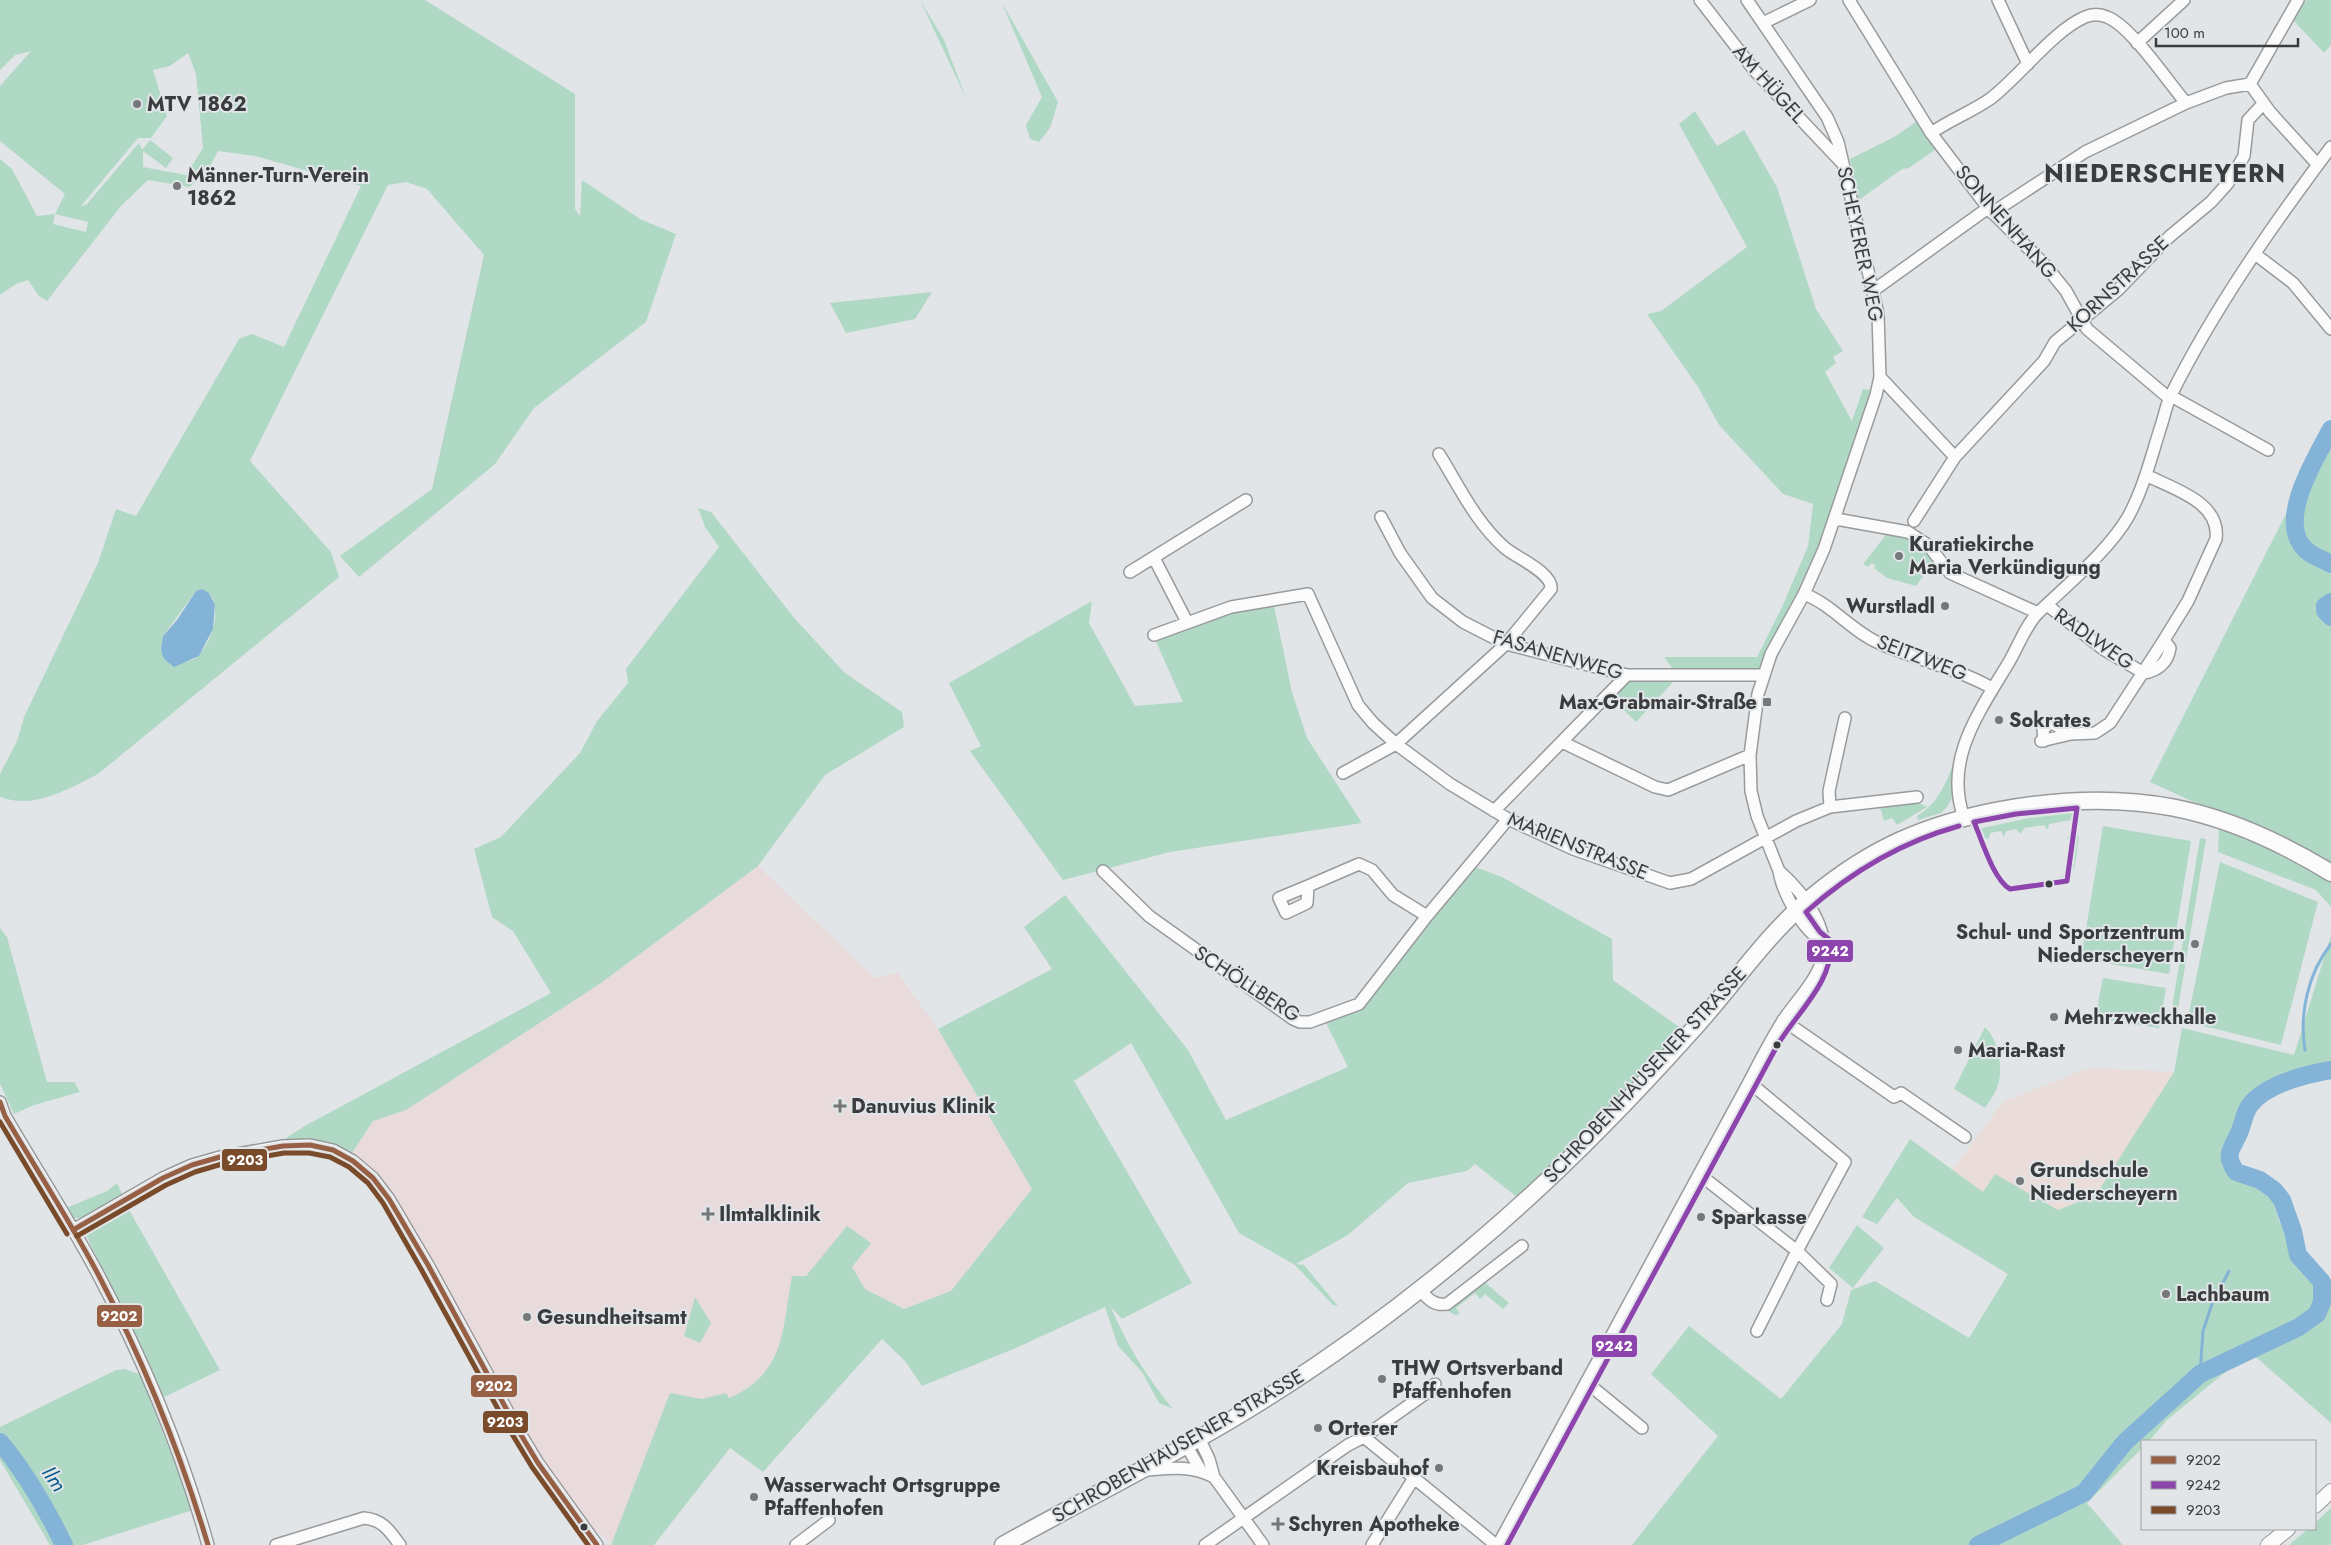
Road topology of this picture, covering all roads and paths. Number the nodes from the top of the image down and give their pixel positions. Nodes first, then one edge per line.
1 (1700, 0) edge
2 (1748, 0) edge
3 (1810, 0) edge
4 (1849, 0) edge
5 (1998, 0) edge
6 (2184, 0) edge
7 (2298, 0) edge
8 (1763, 23) junction
9 (2137, 43) junction
10 (2028, 64) junction
11 (2250, 84) junction
12 (2186, 103) junction
13 (2263, 104) junction
14 (1931, 133) junction
15 (2331, 147) edge
16 (1843, 165) junction
17 (2318, 165) junction
18 (1990, 210) junction
19 (2254, 254) junction
20 (1874, 290) junction
21 (2081, 321) junction
22 (2331, 328) edge
23 (1880, 377) junction
24 (2170, 398) junction
25 (2268, 450) dead end
26 (1439, 454) dead end
27 (1955, 458) junction
28 (2146, 475) junction
29 (1246, 500) dead end
30 (1381, 516) dead end
31 (1836, 519) junction
32 (1914, 521) dead end
33 (1154, 558) junction
34 (1130, 572) dead end
35 (1804, 594) junction
36 (2042, 609) junction
37 (1187, 622) junction
38 (1154, 634) dead end
39 (1506, 644) junction
40 (2143, 672) junction
41 (1627, 675) junction
42 (1762, 675) junction
43 (1992, 688) junction
44 (1845, 718) dead end
45 (2071, 734) junction
46 (1562, 742) junction
47 (1396, 744) junction
48 (1750, 755) junction
49 (1344, 773) dead end
50 (1917, 797) dead end
51 (1830, 806) junction
52 (1494, 811) junction
53 (1964, 818) junction
54 (1508, 819) junction
55 (1765, 837) junction
56 (1103, 871) dead end
57 (2331, 873) edge
58 (1308, 886) dead end
59 (1801, 907) junction
60 (1427, 916) junction
61 (1784, 1020) junction
62 (1748, 1082) junction
63 (0, 1102) edge
64 (1965, 1137) dead end
65 (1699, 1174) junction
66 (73, 1230) junction
67 (1522, 1246) dead end
68 (1797, 1251) junction
69 (1420, 1290) junction
70 (1827, 1300) dead end
71 (1757, 1332) dead end
72 (1586, 1382) junction
73 (1435, 1384) dead end
74 (1642, 1428) dead end
75 (1364, 1437) junction
76 (1193, 1442) junction
77 (1200, 1469) junction
78 (1140, 1471) junction
79 (1214, 1477) junction
80 (1414, 1478) junction
81 (2331, 1491) edge
82 (2316, 1505) edge
83 (1242, 1518) junction
84 (829, 1520) dead end
85 (2287, 1530) edge
86 (596, 1544) edge
87 (208, 1545) edge
88 (276, 1545) edge
89 (400, 1545) edge
90 (796, 1545) edge
91 (1003, 1545) edge
92 (1205, 1545) edge
93 (1263, 1545) edge
94 (1372, 1545) edge
95 (1497, 1545) edge
96 (2268, 1545) edge

1 - 16 street, AM HÜGEL
2 - 8 street, SCHEYERER WEG
3 - 8 street
4 - 14 street, SONNENHANG
5 - 10 street
6 - 9 street
7 - 11 street
8 - 16 street, SCHEYERER WEG
9 - 10 street
9 - 12 street
10 - 14 street
11 - 12 street
11 - 13 street
12 - 18 street
13 - 17 street
13 - 21 street, KORNSTRASSE
14 - 18 street, SONNENHANG
15 - 17 street
16 - 20 street, SCHEYERER WEG
17 - 19 street
18 - 20 street
18 - 21 street, SONNENHANG
19 - 22 street
19 - 24 street
20 - 23 street, SCHEYERER WEG
21 - 24 street, SONNENHANG
21 - 27 street, KORNSTRASSE
23 - 27 street
23 - 31 street, SCHEYERER WEG
24 - 25 street, SONNENHANG
24 - 28 street
26 - 39 street
27 - 32 street, KORNSTRASSE
28 - 36 street
28 - 40 street
29 - 33 street
30 - 39 street, FASANENWEG
31 - 35 street
31 - 36 street
33 - 34 street
33 - 37 street
35 - 42 street
35 - 43 street, SEITZWEG
36 - 40 street, RADLWEG
36 - 43 street
37 - 38 street
37 - 47 street, MARIENSTRASSE
39 - 41 street, FASANENWEG
39 - 47 street
40 - 45 street
41 - 42 street, FASANENWEG
41 - 46 street
42 - 48 street
43 - 53 street
44 - 51 street
45 - 45 street
46 - 48 street
46 - 52 street
47 - 49 street
47 - 52 street, MARIENSTRASSE
48 - 55 street
50 - 51 street, MARIENSTRASSE
51 - 55 street, MARIENSTRASSE
52 - 54 street, MARIENSTRASSE
53 - 57 main road, SCHROBENHAUSENER STRASSE
53 - 59 main road, SCHROBENHAUSENER STRASSE
54 - 55 street, MARIENSTRASSE
54 - 60 street, SCHÖLLBERG
55 - 59 street
56 - 60 street, SCHÖLLBERG
58 - 60 street
59 - 61 street
59 - 69 main road, SCHROBENHAUSENER STRASSE
61 - 62 street
61 - 64 street
62 - 65 street
62 - 68 street
63 - 66 street
65 - 68 street
65 - 72 street
66 - 86 street
66 - 87 street
67 - 69 street
68 - 70 street
68 - 71 street
69 - 76 main road, SCHROBENHAUSENER STRASSE
72 - 74 street
72 - 95 street
73 - 75 street
75 - 80 street
75 - 83 street
76 - 77 street
76 - 78 main road, SCHROBENHAUSENER STRASSE
76 - 79 street
77 - 78 street
77 - 79 street
78 - 91 main road, SCHROBENHAUSENER STRASSE
79 - 83 street
80 - 94 street
80 - 95 street
81 - 82 street
83 - 92 street
83 - 93 street
84 - 90 street
85 - 96 street
88 - 89 street

